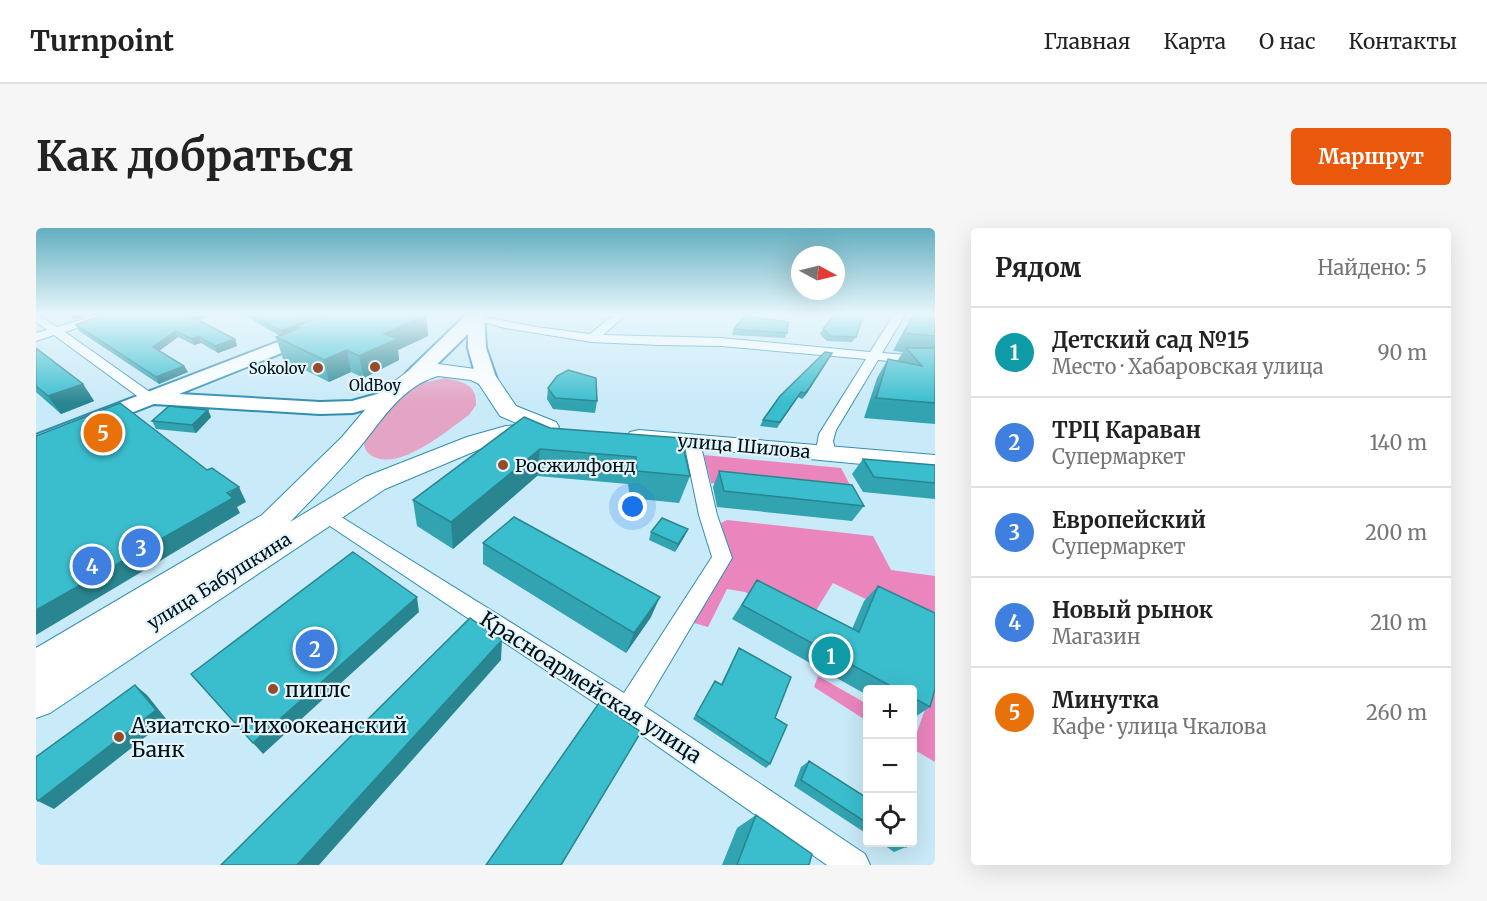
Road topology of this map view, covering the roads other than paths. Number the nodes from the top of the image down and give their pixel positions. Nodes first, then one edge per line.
1 (73, 343) edge
2 (291, 343) edge
3 (448, 343) edge
4 (477, 343) edge
5 (730, 343) edge
6 (881, 343) edge
7 (807, 349) junction
8 (872, 357) junction
9 (935, 361) edge
10 (849, 374) junction
11 (414, 376) junction
12 (492, 389) junction
13 (388, 397) junction
14 (149, 398) junction
15 (320, 408) junction
16 (356, 435) junction
17 (611, 435) edge
18 (692, 442) junction
19 (36, 444) edge
20 (828, 454) junction
21 (935, 463) edge
22 (405, 469) junction
23 (324, 514) junction
24 (36, 668) edge
25 (36, 699) edge
26 (628, 710) junction
27 (854, 865) edge

1 - 14 street
2 - 14 main road
3 - 11 main road
4 - 12 main road
5 - 7 street
6 - 8 street
7 - 8 street
7 - 10 street
8 - 9 street
8 - 10 street
10 - 20 street
11 - 12 main road
11 - 13 main road, улица Бабушкина
12 - 22 main road
12 - 22 main road
13 - 15 main road
13 - 16 main road, улица Бабушкина
14 - 15 main road
14 - 19 main road
15 - 16 main road
16 - 22 main road
16 - 24 main road, улица Бабушкина
17 - 18 main road, улица Шилова
18 - 20 main road, улица Шилова
18 - 26 street
20 - 21 main road, улица Шилова
22 - 23 main road, улица Бабушкина
23 - 25 main road, улица Бабушкина
23 - 26 street, Красноармейская улица
26 - 27 street, Красноармейская улица

